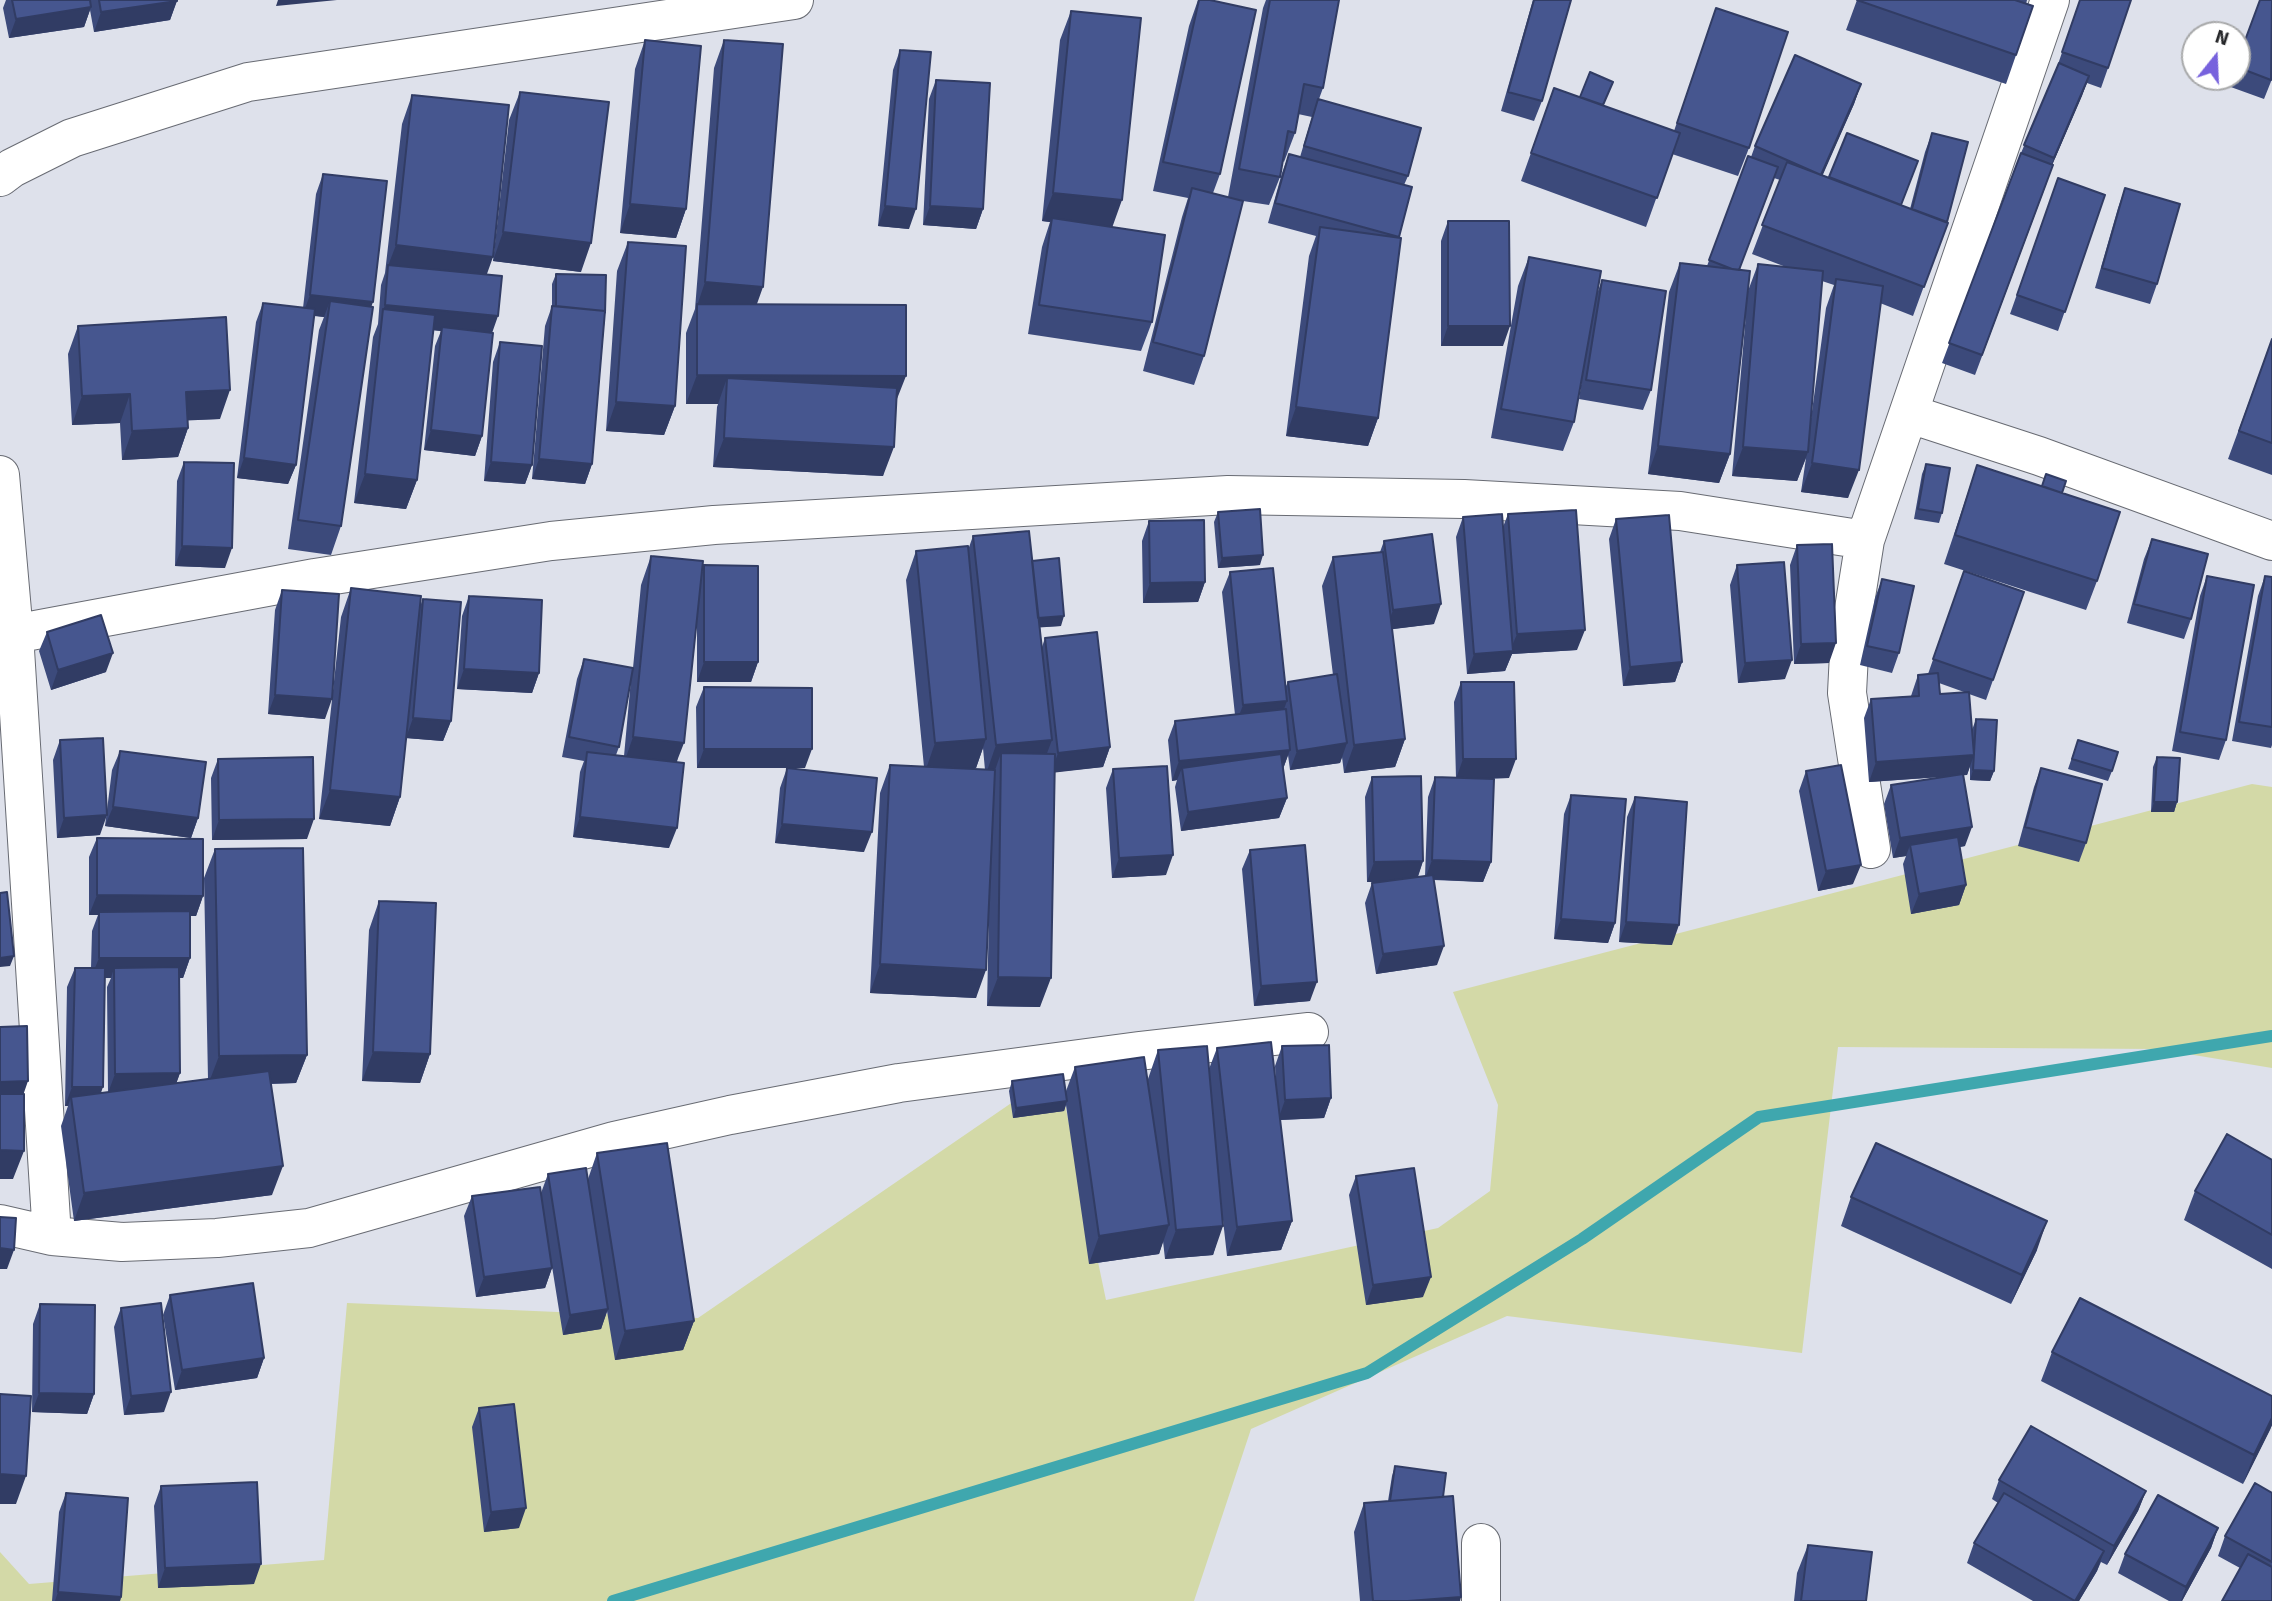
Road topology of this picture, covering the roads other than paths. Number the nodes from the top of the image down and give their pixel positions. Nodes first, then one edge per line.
1 (794, 0) edge
2 (2050, 0) edge
3 (4, 165) edge
4 (1910, 414) junction
5 (0, 475) edge
6 (1865, 540) junction
7 (2272, 541) edge
8 (14, 634) junction
9 (1871, 849) dead end
10 (1308, 1032) dead end
11 (0, 1224) edge
12 (52, 1236) junction
13 (1481, 1543) dead end
14 (1481, 1601) edge

1 - 3 street
2 - 4 street
4 - 6 street
4 - 7 street
5 - 8 street
6 - 8 street
6 - 9 street
8 - 12 street
10 - 12 street
11 - 12 street
13 - 14 street

